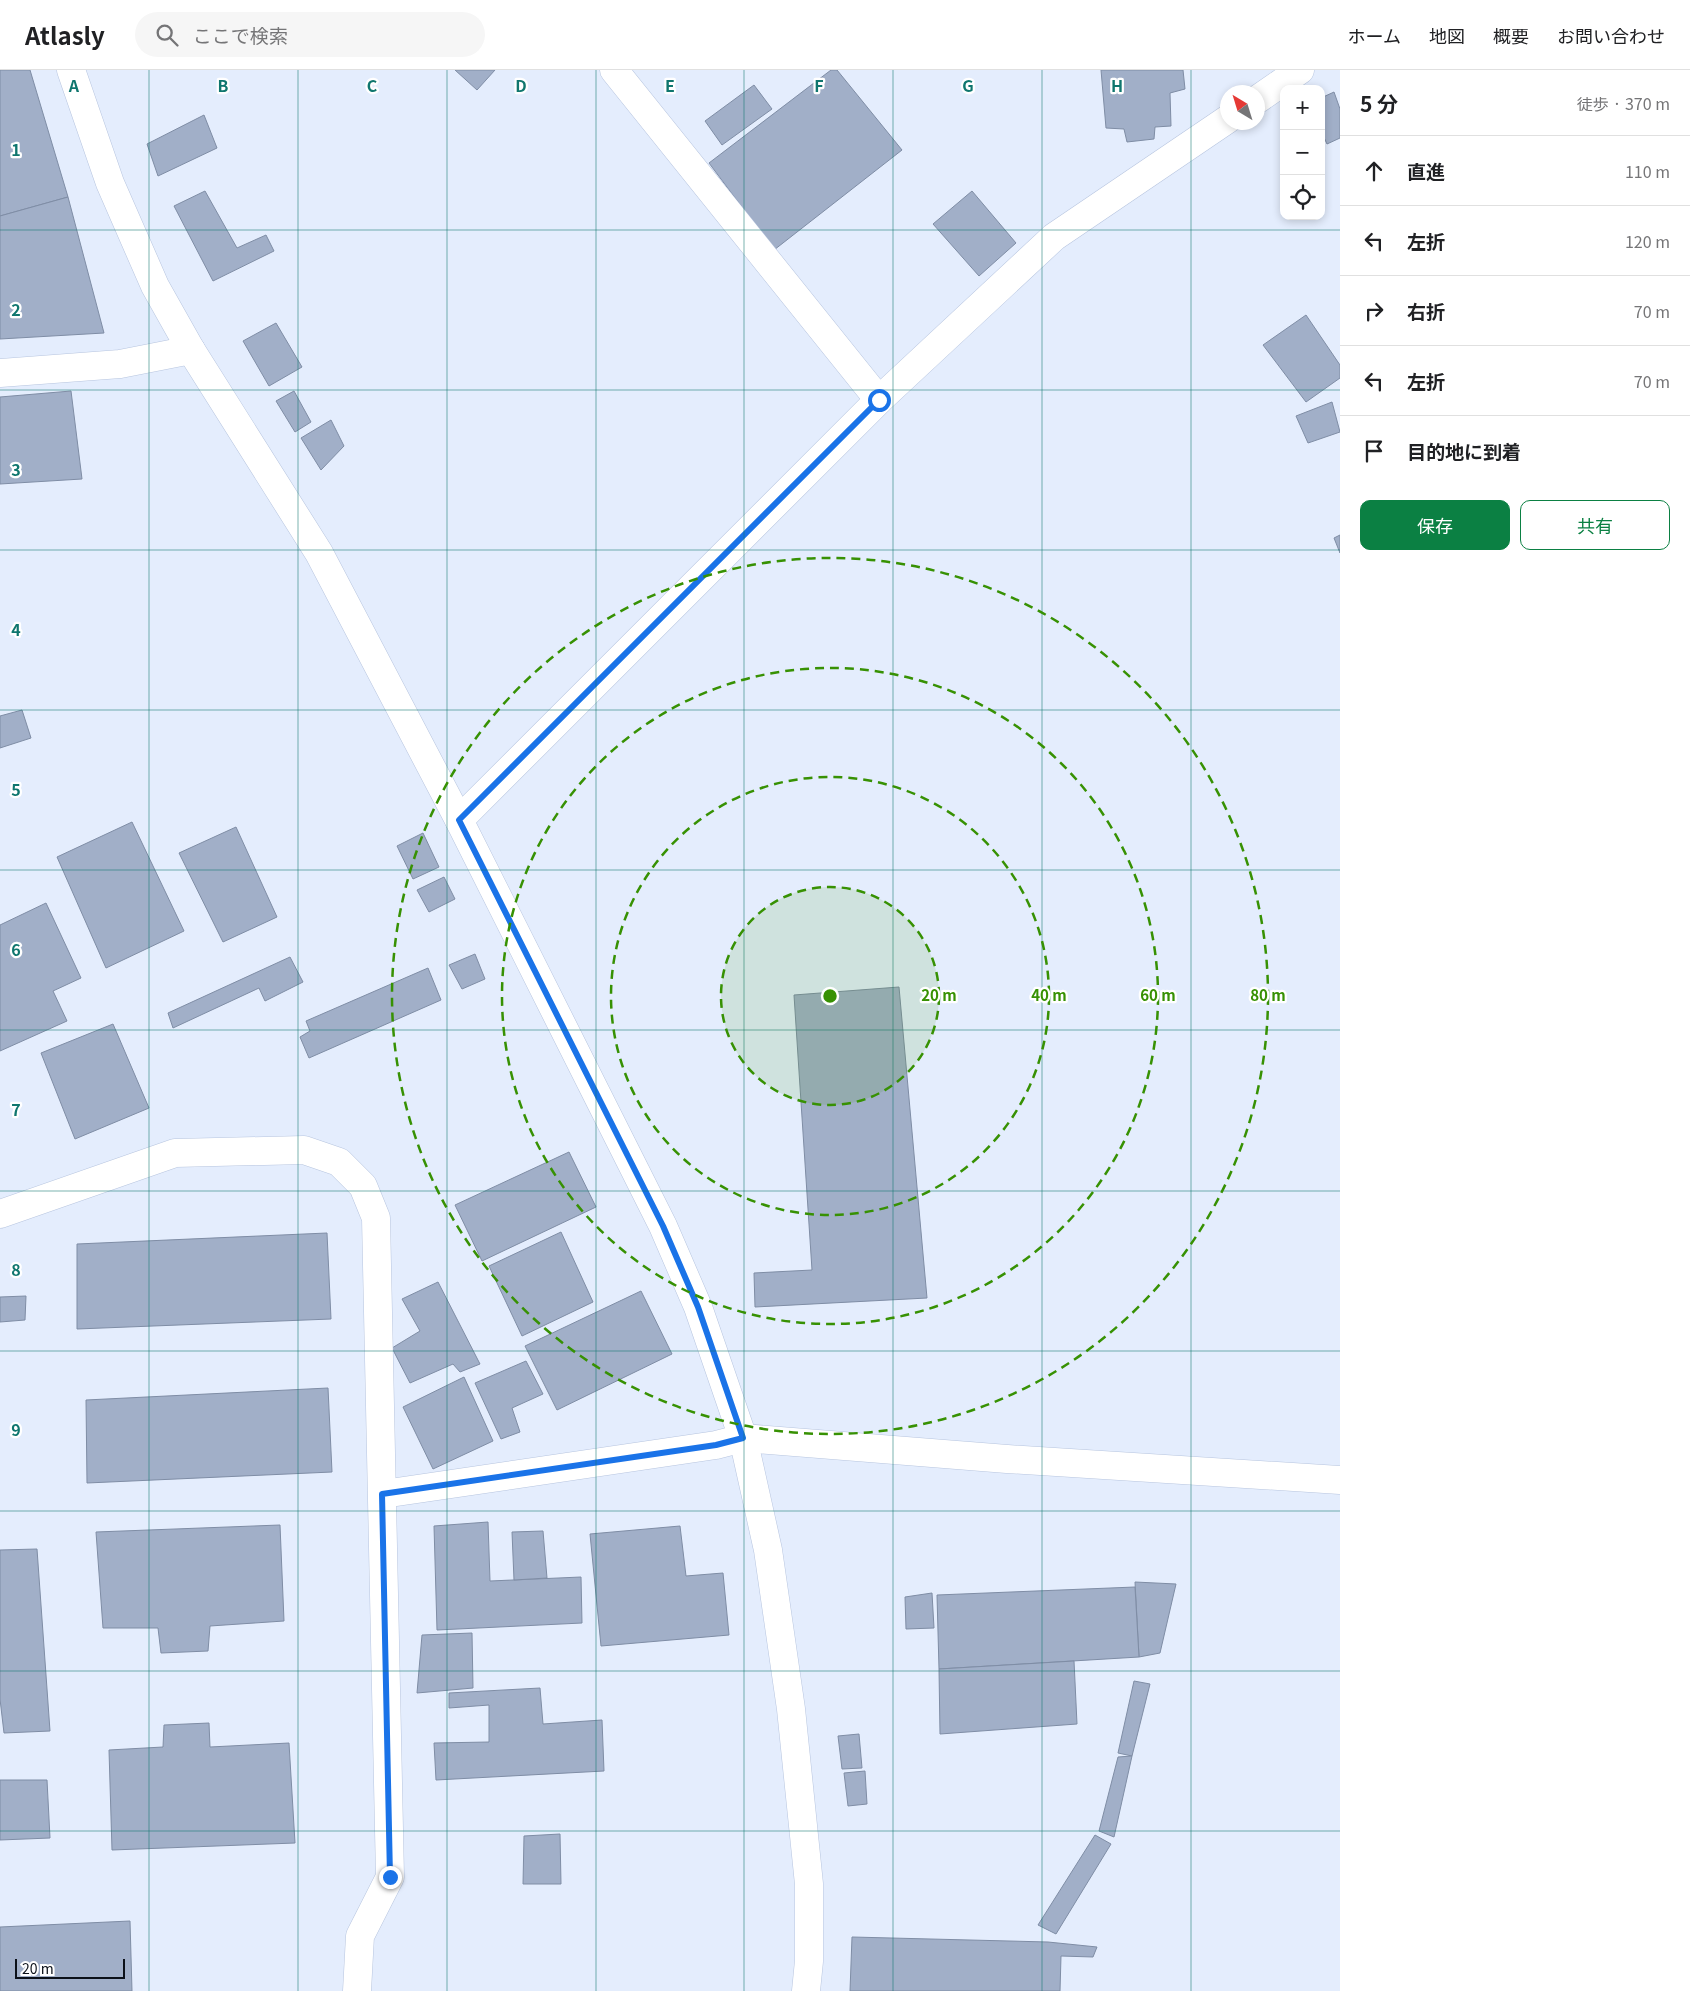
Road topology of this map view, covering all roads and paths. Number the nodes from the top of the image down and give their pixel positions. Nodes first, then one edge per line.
1 (71, 70) edge
2 (614, 70) edge
3 (1300, 70) edge
4 (1265, 94) edge
5 (1220, 124) edge
6 (191, 350) junction
7 (0, 373) edge
8 (879, 400) junction
9 (459, 820) junction
10 (0, 1214) edge
11 (743, 1438) junction
12 (1340, 1480) edge
13 (382, 1494) junction
14 (357, 1991) edge
15 (806, 1991) edge

1 - 6 street
2 - 8 street
3 - 4 street
5 - 8 street
6 - 7 street
6 - 9 street
8 - 9 street
9 - 11 street
10 - 13 street
11 - 12 street
11 - 13 street
11 - 15 street
13 - 14 street

